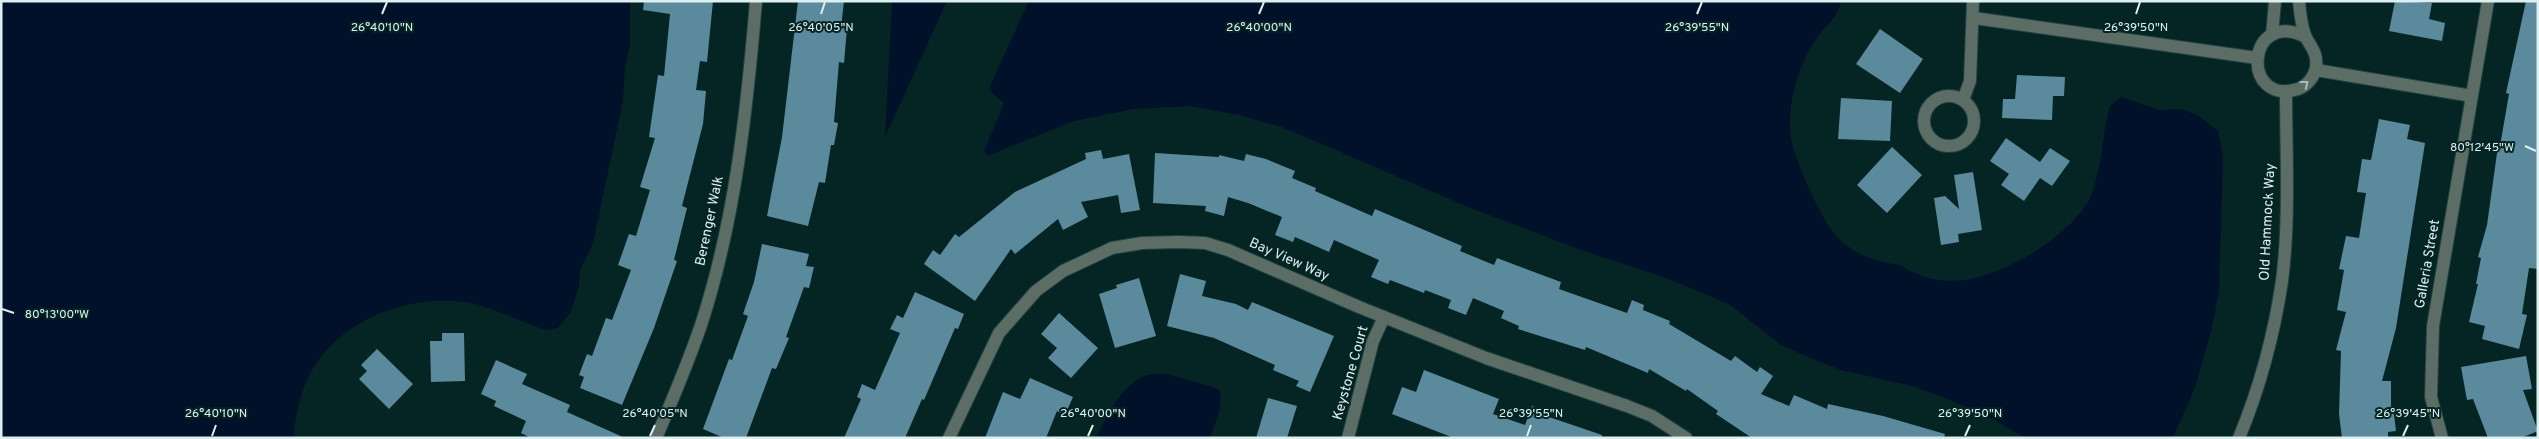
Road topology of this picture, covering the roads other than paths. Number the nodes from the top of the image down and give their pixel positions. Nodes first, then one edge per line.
1 (756, 1) edge
2 (1973, 1) edge
3 (2275, 1) edge
4 (2299, 1) edge
5 (2488, 1) edge
6 (1974, 18) junction
7 (2272, 35) junction
8 (2306, 37) junction
9 (2257, 58) junction
10 (2316, 70) junction
11 (2286, 92) junction
12 (2472, 96) junction
13 (1963, 100) junction
14 (1384, 317) junction
15 (656, 438) edge
16 (949, 438) edge
17 (1348, 438) edge
18 (1686, 438) edge
19 (2239, 438) edge
20 (2442, 438) edge

1 - 15 street, Berenger Walk
2 - 6 street
3 - 7 street
4 - 8 street
5 - 12 street, Galleria Street
6 - 9 street
6 - 13 street
7 - 8 street
7 - 9 street
8 - 10 street
9 - 11 street
11 -> 10 street
10 - 12 street
11 - 19 street, Old Hammock Way
12 - 20 street, Galleria Street
13 - 13 street
14 - 16 street, Bay View Way
14 - 17 street, Keystone Court
14 - 18 street, Bay View Way

